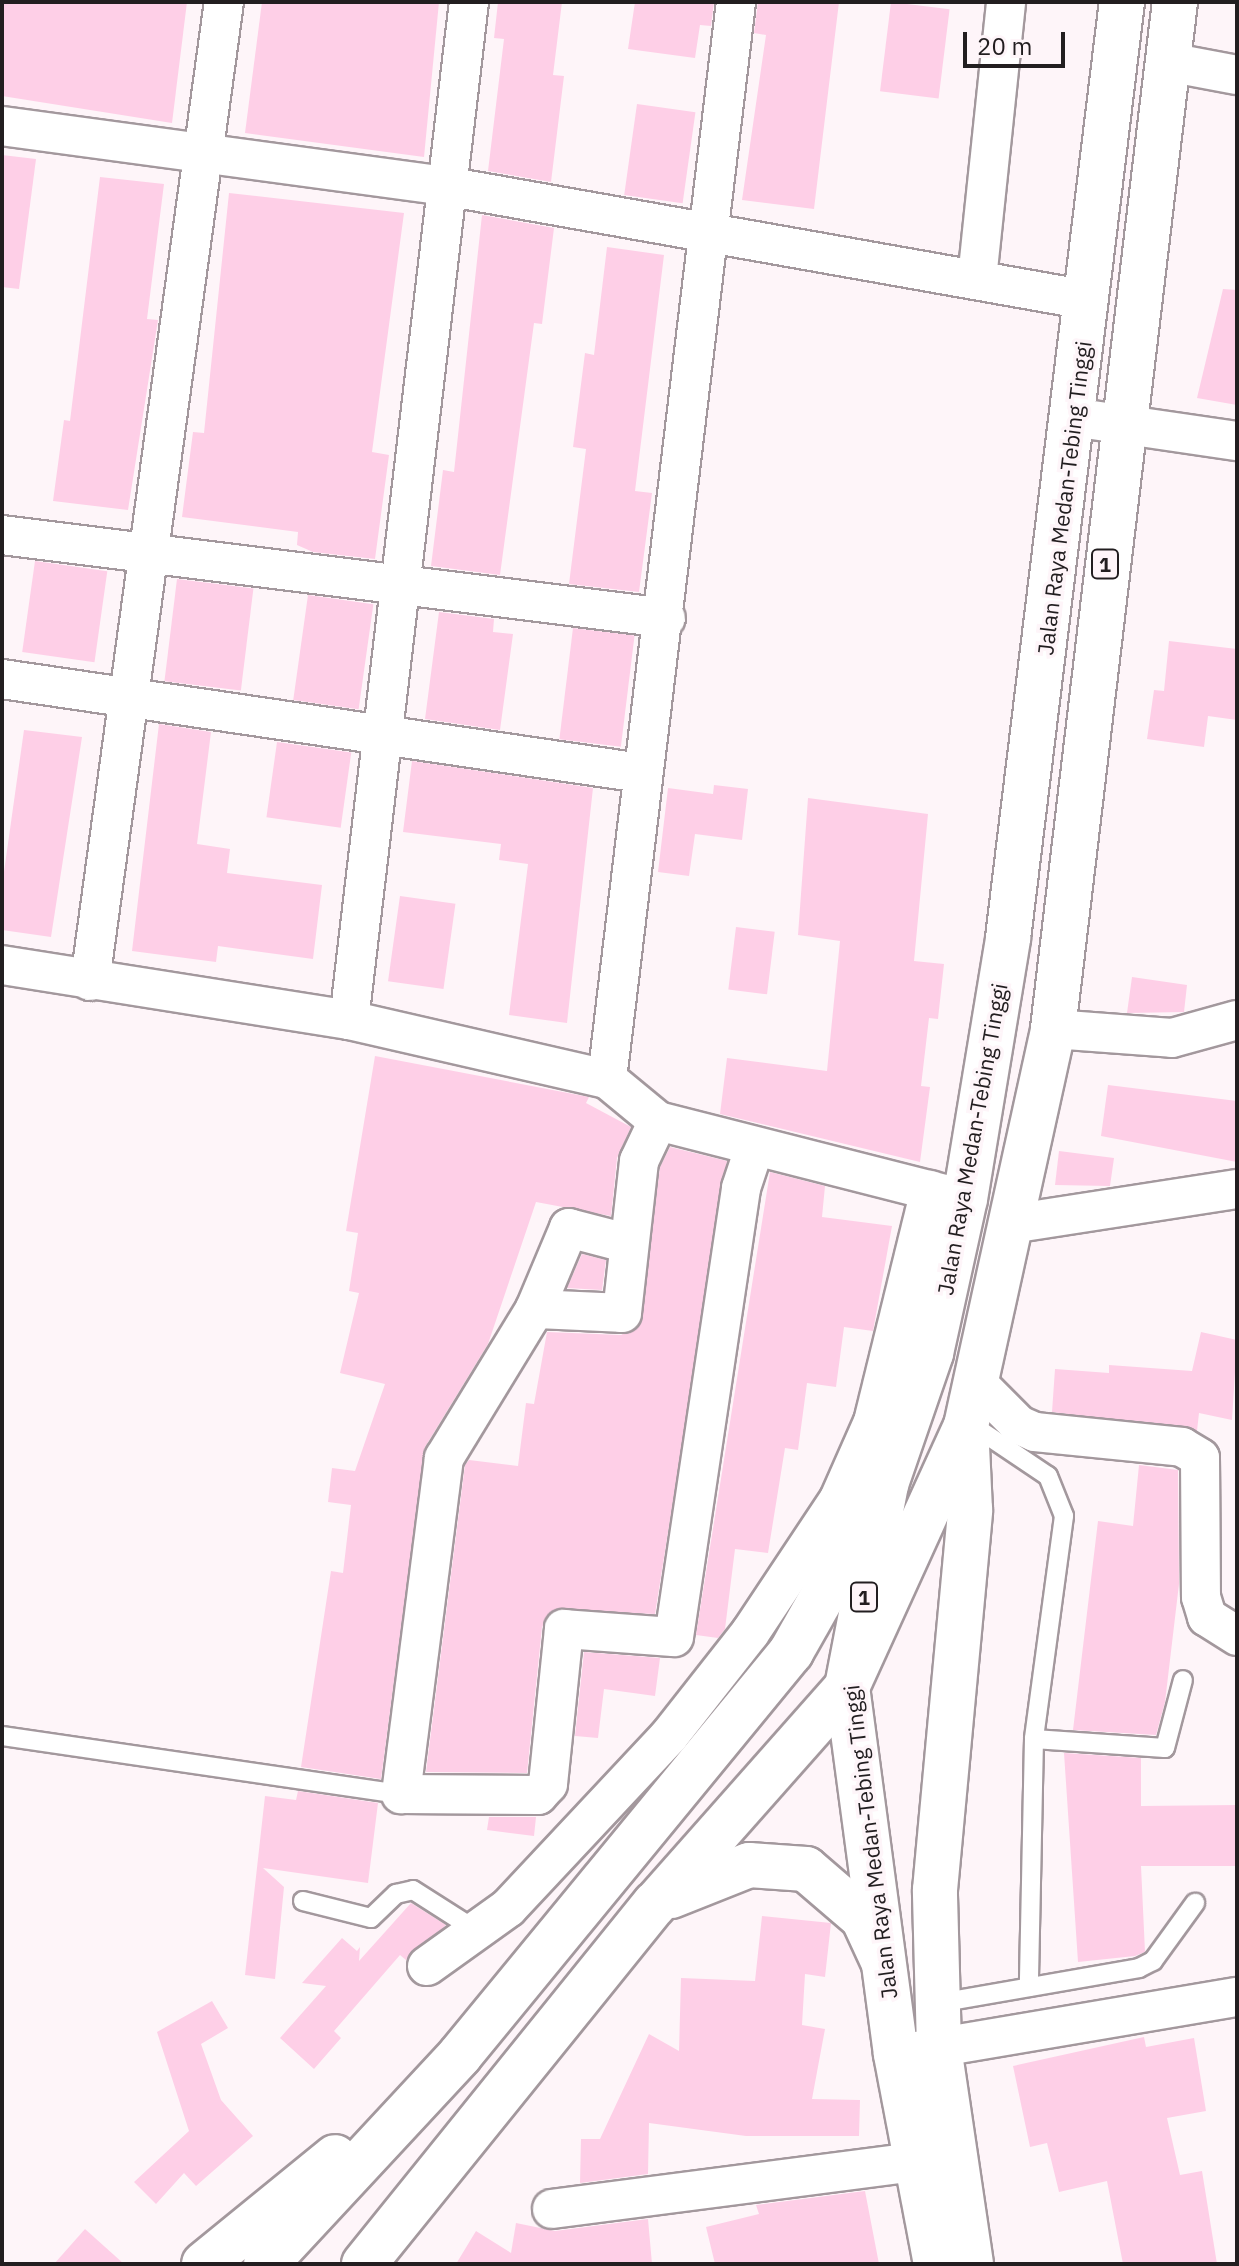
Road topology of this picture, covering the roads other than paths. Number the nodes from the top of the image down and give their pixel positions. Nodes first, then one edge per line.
1 (224, 2) edge
2 (469, 2) edge
3 (736, 2) edge
4 (1006, 2) edge
5 (1122, 2) edge
6 (1175, 2) edge
7 (1168, 62) junction
8 (1237, 75) edge
9 (2, 126) edge
10 (204, 154) junction
11 (451, 187) junction
12 (710, 235) junction
13 (977, 279) junction
14 (1087, 300) junction
15 (1072, 417) junction
16 (1121, 427) junction
17 (1237, 441) edge
18 (2, 535) edge
19 (146, 554) junction
20 (402, 590) junction
21 (666, 618) junction
22 (2, 679) edge
23 (127, 697) junction
24 (385, 733) junction
25 (641, 773) junction
26 (2, 965) edge
27 (90, 981) junction
28 (349, 1020) junction
29 (1237, 1020) edge
30 (1053, 1029) junction
31 (607, 1079) junction
32 (658, 1121) junction
33 (754, 1149) junction
34 (1237, 1189) edge
35 (948, 1194) junction
36 (1010, 1224) junction
37 (626, 1243) junction
38 (535, 1309) junction
39 (969, 1409) junction
40 (886, 1484) junction
41 (1237, 1636) edge
42 (1183, 1680) dead end
43 (847, 1687) junction
44 (2, 1736) edge
45 (1034, 1739) junction
46 (401, 1794) junction
47 (303, 1901) dead end
48 (1195, 1903) dead end
49 (655, 1904) junction
50 (477, 1931) junction
51 (883, 1961) junction
52 (427, 1966) dead end
53 (1029, 1987) junction
54 (1237, 1997) edge
55 (939, 2003) junction
56 (939, 2048) junction
57 (896, 2054) junction
58 (460, 2055) junction
59 (934, 2160) junction
60 (552, 2209) dead end
61 (204, 2264) edge
62 (266, 2264) edge
63 (364, 2264) edge
64 (936, 2264) edge
65 (971, 2264) edge

1 - 10 street
2 - 11 street
3 - 12 street
4 - 13 street
5 - 14 highway, Jalan Raya Medan-Tebing Tinggi / 1
6 - 7 highway, Jalan Raya Medan-Tebing Tinggi / 1
7 - 8 street
7 - 16 highway, Jalan Raya Medan-Tebing Tinggi / 1
9 - 10 street
10 - 11 street
10 - 19 street
11 - 12 street
11 - 20 street
12 - 13 street
12 - 21 street
13 - 14 street
14 - 15 highway, Jalan Raya Medan-Tebing Tinggi / 1
15 - 16 street
15 - 35 highway, Jalan Raya Medan-Tebing Tinggi / 1
16 - 17 street
16 - 30 highway, Jalan Raya Medan-Tebing Tinggi / 1
18 - 19 street
19 - 20 street
19 - 23 street
20 - 21 street
20 - 24 street
21 - 25 street
22 - 23 street
23 - 24 street
23 - 27 street
24 - 25 street
24 - 28 street
25 - 31 street
26 - 27 street
27 - 28 street
28 - 31 street
29 - 30 street
30 - 36 highway, Jalan Raya Medan-Tebing Tinggi / 1
31 - 32 street
32 - 33 street
32 - 37 street
33 - 35 street
33 - 46 street
34 - 36 street
35 - 40 highway, Jalan Raya Medan-Tebing Tinggi / 1
35 - 50 street
36 - 39 highway, Jalan Raya Medan-Tebing Tinggi / 1
37 - 38 street
37 - 38 street
38 - 46 street
39 - 41 street
39 - 43 highway
39 - 45 lane
39 - 55 highway, Jalan Raya Medan-Tebing Tinggi / 1
40 - 43 highway, Jalan Raya Medan-Tebing Tinggi / 1
40 - 58 highway
42 - 45 lane
43 - 49 highway
43 - 51 highway, Jalan Raya Medan-Tebing Tinggi / 1
44 - 46 lane
45 - 53 lane
47 - 50 lane
48 - 53 lane
49 - 51 highway
49 - 63 highway
50 - 52 street
51 - 57 highway, Jalan Raya Medan-Tebing Tinggi / 1
53 - 55 lane
54 - 56 street
55 - 56 highway, Jalan Raya Medan-Tebing Tinggi / 1
56 - 57 street
56 - 59 highway, Jalan Raya Medan-Tebing Tinggi / 1
57 - 59 highway, Jalan Raya Medan-Tebing Tinggi / 1
58 - 61 highway
58 - 62 highway
59 - 60 street
59 - 64 highway, Jalan Raya Medan-Tebing Tinggi / 1
59 - 65 highway, Jalan Raya Medan-Tebing Tinggi / 1

